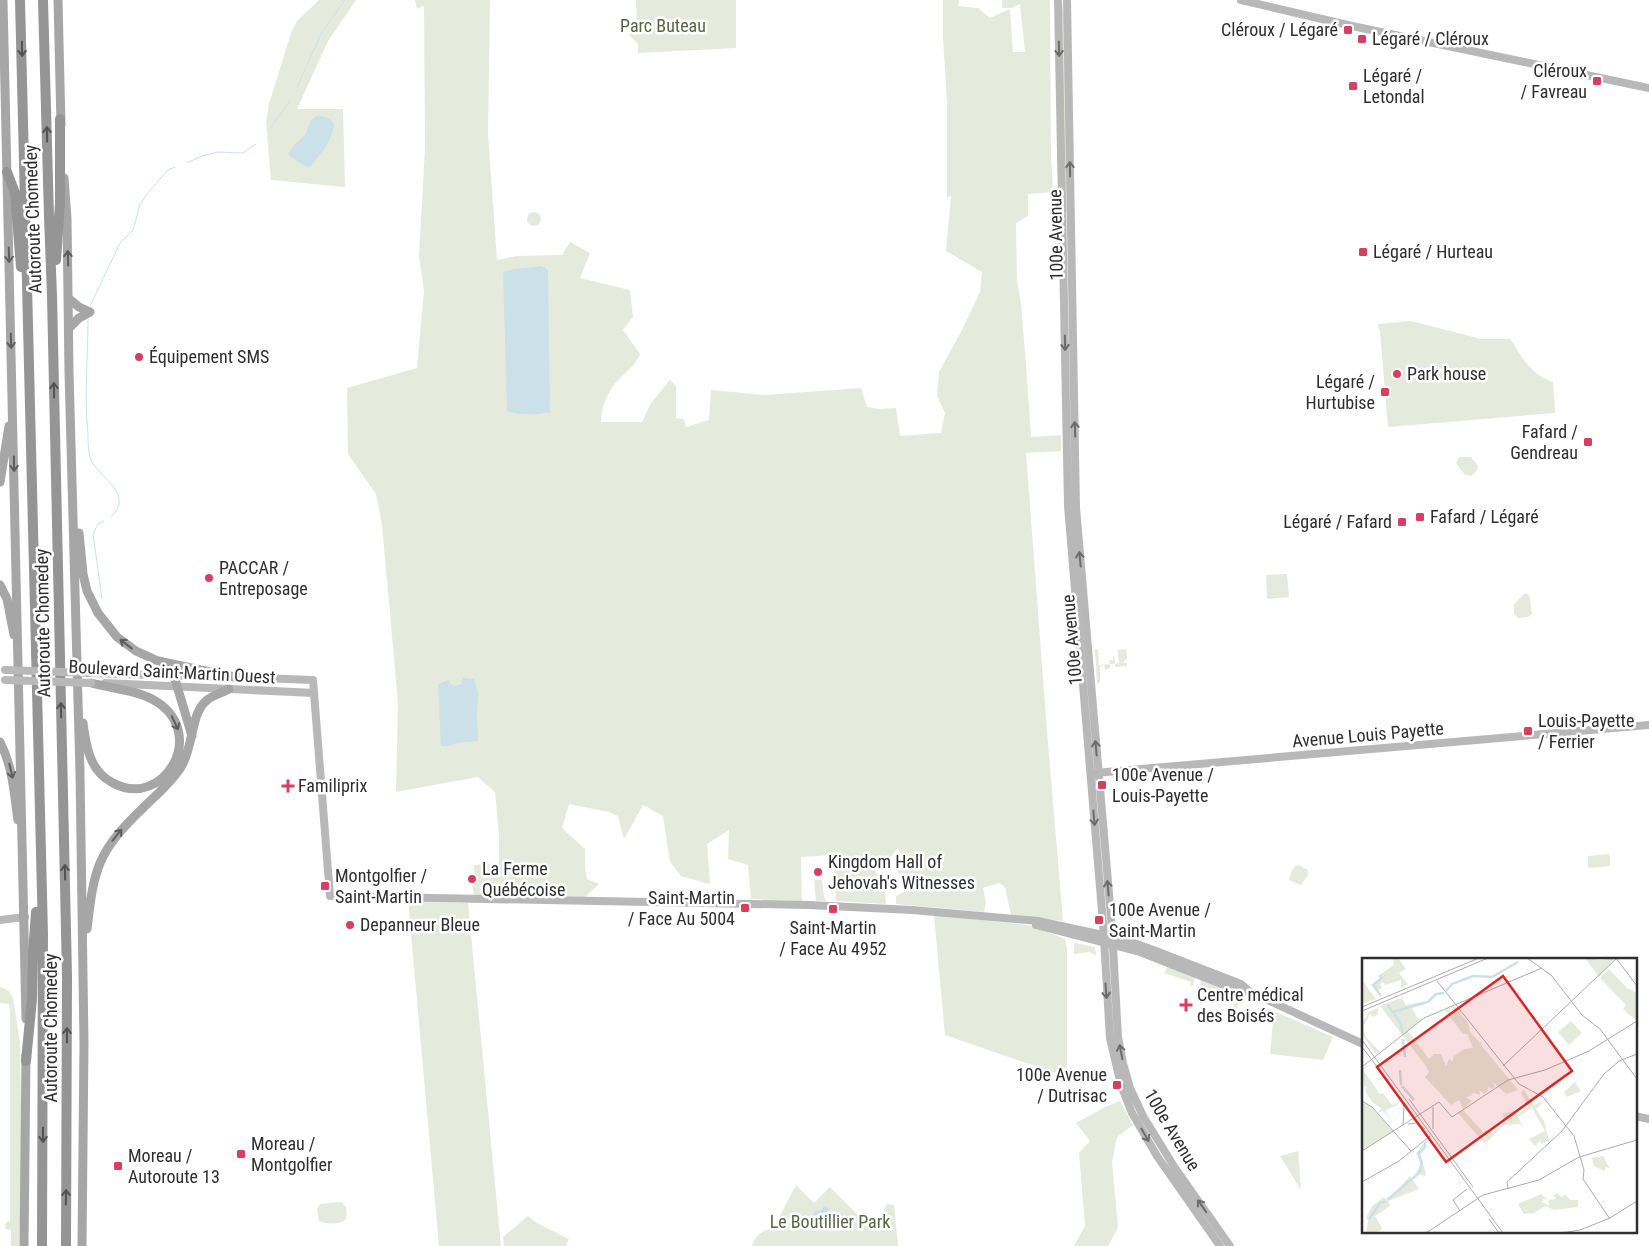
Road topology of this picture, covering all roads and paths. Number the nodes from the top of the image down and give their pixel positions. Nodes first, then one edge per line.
1 (3, 0) edge
2 (20, 0) edge
3 (44, 0) edge
4 (58, 0) edge
5 (1058, 0) edge
6 (1067, 0) edge
7 (1241, 0) edge
8 (1649, 88) edge
9 (60, 119) junction
10 (7, 172) junction
11 (52, 296) junction
12 (68, 298) junction
13 (68, 328) junction
14 (28, 330) junction
15 (13, 398) junction
16 (72, 466) junction
17 (0, 482) edge
18 (0, 585) edge
19 (19, 664) junction
20 (2, 669) edge
21 (174, 676) junction
22 (239, 678) junction
23 (3, 680) edge
24 (91, 683) junction
25 (177, 686) junction
26 (78, 689) junction
27 (229, 689) junction
28 (314, 693) junction
29 (1649, 726) edge
30 (192, 736) junction
31 (0, 742) edge
32 (1094, 773) junction
33 (41, 859) junction
34 (23, 860) junction
35 (25, 917) junction
36 (0, 920) edge
37 (1103, 938) junction
38 (1112, 940) junction
39 (83, 964) junction
40 (1362, 1044) edge
41 (26, 1061) junction
42 (1636, 1116) edge
43 (1649, 1119) edge
44 (24, 1246) edge
45 (42, 1246) edge
46 (66, 1246) edge
47 (82, 1246) edge
48 (1220, 1246) edge
49 (1230, 1246) edge

1 - 10 main road
2 -> 14 highway, Autoroute Chomedey
11 -> 3 highway, Autoroute Chomedey
4 - 9 main road
5 -> 32 street, 100e Avenue
32 -> 6 street, 100e Avenue
7 - 8 street
9 - 11 highway
12 -> 9 main road
10 - 14 highway
10 -> 15 main road
46 -> 11 highway, Autoroute Chomedey
12 - 13 main road
12 - 13 main road
13 - 16 main road
14 - 33 highway, Autoroute Chomedey
15 - 17 main road
15 -> 19 main road
22 -> 16 main road
16 - 26 main road
18 - 19 main road
19 - 34 main road
20 - 21 street, Boulevard Saint-Martin Ouest, bridge
21 - 22 street, Boulevard Saint-Martin Ouest
21 - 25 main road
22 - 28 street, Boulevard Saint-Martin Ouest
23 - 24 street, Boulevard Saint-Martin Ouest, bridge
24 - 25 street, Boulevard Saint-Martin Ouest
24 -> 26 main road
25 - 27 street, Boulevard Saint-Martin Ouest
25 - 30 main road
26 - 39 main road
27 - 28 street, Boulevard Saint-Martin Ouest
27 - 30 main road
28 - 37 street
29 - 32 street, Avenue Louis Payette
39 -> 30 main road
31 -> 34 main road
32 -> 37 street, 100e Avenue
38 -> 32 street, 100e Avenue
33 - 41 highway
33 -> 45 highway, Autoroute Chomedey
34 - 35 main road
35 - 36 street
35 - 41 main road
37 - 38 street
37 -> 48 street, 100e Avenue
38 - 40 street
49 -> 38 street, 100e Avenue
39 - 47 main road
41 - 44 main road
42 - 43 street

